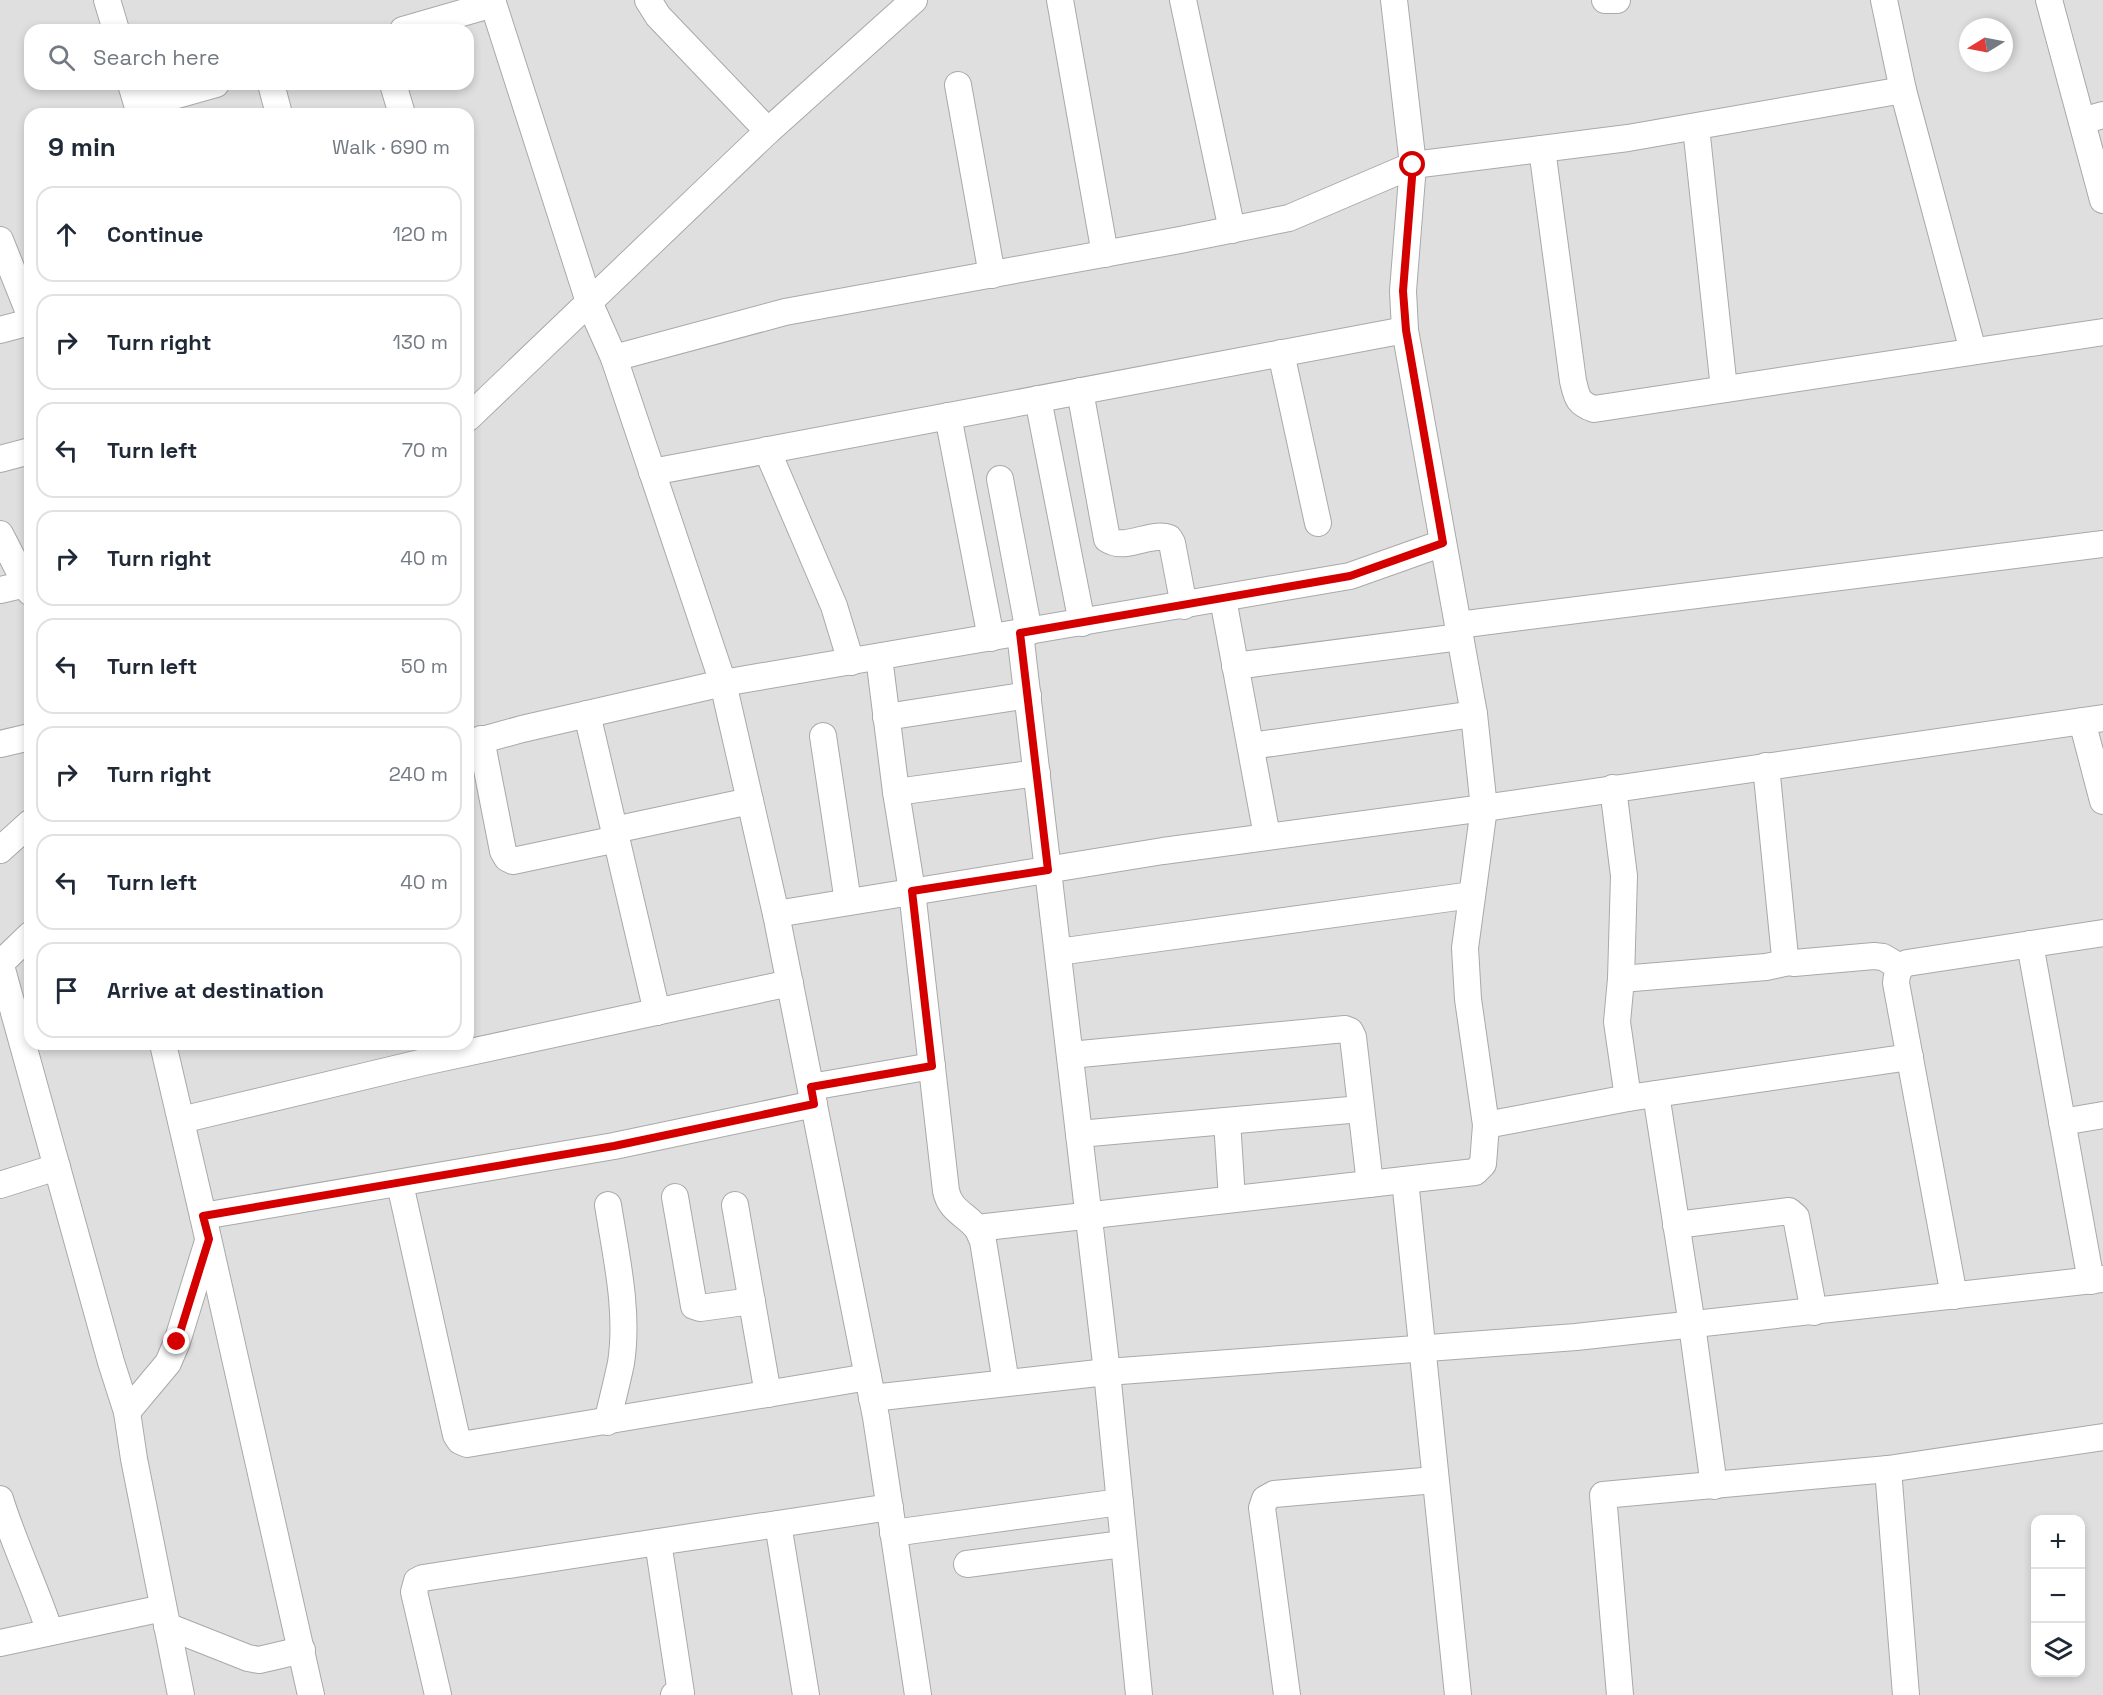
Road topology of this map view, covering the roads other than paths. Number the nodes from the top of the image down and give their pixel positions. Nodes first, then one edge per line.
1 (107, 0) edge
2 (648, 0) edge
3 (914, 0) edge
4 (1060, 0) edge
5 (1184, 0) edge
6 (1394, 0) edge
7 (1605, 0) edge
8 (1617, 0) edge
9 (1884, 0) edge
10 (2049, 0) edge
11 (492, 2) edge
12 (114, 24) edge
13 (422, 24) edge
14 (958, 86) dead end
15 (188, 90) edge
16 (273, 90) edge
17 (395, 90) edge
18 (1903, 90) junction
19 (137, 101) edge
20 (277, 108) edge
21 (400, 108) edge
22 (2092, 118) edge
23 (1696, 126) junction
24 (768, 131) junction
25 (1542, 149) junction
26 (1413, 165) junction
27 (2102, 195) edge
28 (1232, 230) junction
29 (0, 240) edge
30 (1105, 254) junction
31 (992, 275) junction
32 (24, 300) edge
33 (589, 302) junction
34 (24, 324) edge
35 (0, 330) edge
36 (1406, 330) junction
37 (2103, 332) edge
38 (1973, 351) junction
39 (1281, 353) junction
40 (614, 358) junction
41 (1724, 389) junction
42 (1080, 391) junction
43 (1038, 399) junction
44 (474, 411) edge
45 (948, 416) junction
46 (767, 450) junction
47 (24, 453) edge
48 (0, 459) edge
49 (652, 472) junction
50 (1000, 479) dead end
51 (1318, 523) dead end
52 (0, 534) edge
53 (1443, 543) junction
54 (2103, 544) edge
55 (24, 580) edge
56 (24, 588) edge
57 (0, 591) edge
58 (1223, 599) junction
59 (1184, 606) junction
60 (1082, 623) junction
61 (1459, 631) junction
62 (1025, 633) junction
63 (991, 638) junction
64 (879, 657) junction
65 (850, 662) junction
66 (1235, 666) junction
67 (723, 683) junction
68 (1028, 695) junction
69 (587, 714) junction
70 (1473, 714) junction
71 (886, 717) junction
72 (2092, 720) edge
73 (823, 736) dead end
74 (24, 738) edge
75 (475, 741) edge
76 (0, 744) edge
77 (1251, 746) junction
78 (1766, 766) junction
79 (1037, 773) junction
80 (1613, 788) junction
81 (896, 792) junction
82 (750, 801) junction
83 (2103, 801) edge
84 (1484, 808) junction
85 (24, 828) edge
86 (615, 835) junction
87 (1267, 836) junction
88 (0, 850) edge
89 (1048, 870) junction
90 (912, 891) junction
91 (1472, 895) junction
92 (848, 902) junction
93 (776, 914) junction
94 (2103, 933) edge
95 (24, 941) edge
96 (2030, 944) junction
97 (1058, 952) junction
98 (1789, 962) junction
99 (0, 963) edge
100 (1900, 967) junction
101 (1621, 979) junction
102 (790, 983) junction
103 (657, 1011) junction
104 (474, 1046) edge
105 (24, 1049) edge
106 (24, 1050) edge
107 (164, 1050) edge
108 (450, 1050) edge
109 (422, 1053) edge
110 (1070, 1055) junction
111 (1910, 1057) junction
112 (932, 1066) junction
113 (1656, 1094) junction
114 (812, 1095) junction
115 (1628, 1098) junction
116 (1361, 1109) junction
117 (2103, 1115) edge
118 (182, 1120) junction
119 (1227, 1121) junction
120 (2062, 1122) junction
121 (1486, 1125) junction
122 (1079, 1134) junction
123 (57, 1167) junction
124 (1405, 1180) junction
125 (400, 1184) junction
126 (1370, 1184) junction
127 (0, 1185) edge
128 (675, 1197) dead end
129 (1232, 1199) junction
130 (608, 1205) dead end
131 (735, 1205) dead end
132 (1088, 1215) junction
133 (1676, 1225) junction
134 (206, 1227) junction
135 (977, 1228) junction
136 (2097, 1280) edge
137 (1953, 1296) junction
138 (752, 1301) junction
139 (1814, 1311) junction
140 (1692, 1325) junction
141 (1422, 1349) junction
142 (1107, 1372) junction
143 (1006, 1383) junction
144 (870, 1387) junction
145 (768, 1394) junction
146 (127, 1412) junction
147 (607, 1422) junction
148 (2103, 1437) edge
149 (1888, 1469) junction
150 (1435, 1480) junction
151 (1714, 1486) junction
152 (0, 1499) edge
153 (1120, 1502) junction
154 (890, 1507) junction
155 (778, 1524) junction
156 (893, 1533) junction
157 (658, 1542) junction
158 (1123, 1544) junction
159 (968, 1564) dead end
160 (165, 1617) junction
161 (50, 1632) junction
162 (0, 1643) edge
163 (302, 1650) junction
164 (678, 1694) edge
165 (181, 1695) edge
166 (311, 1695) edge
167 (438, 1695) edge
168 (806, 1695) edge
169 (918, 1695) edge
170 (1139, 1695) edge
171 (1287, 1695) edge
172 (1458, 1695) edge
173 (1620, 1695) edge
174 (1906, 1695) edge

1 - 12 street
2 - 24 street
3 - 24 street
4 - 30 street
5 - 28 street
6 - 26 street
7 - 8 street
9 - 18 street
10 - 22 street
11 - 13 street
11 - 33 street
14 - 31 street
15 - 19 street
16 - 20 street
17 - 21 street
18 - 23 street
18 - 38 street
22 - 27 street
23 - 25 street
23 - 41 street
24 - 33 street
25 - 26 street
25 - 41 street
26 - 28 street
26 - 36 street
28 - 30 street
29 - 32 street
30 - 31 street
31 - 40 street
33 - 40 street
33 - 44 street
34 - 35 street
36 - 39 street
36 - 53 street
37 - 38 street
38 - 41 street
39 - 42 street
39 - 51 street
40 - 49 street
42 - 43 street
42 - 59 street
43 - 45 street
43 - 60 street
45 - 46 street
45 - 63 street
46 - 49 street
46 - 65 street
47 - 48 street
49 - 67 street
50 - 62 street
52 - 55 street
53 - 58 street
53 - 61 street
54 - 61 street
56 - 57 street
58 - 59 street
58 - 66 street
59 - 60 street
60 - 62 street
61 - 66 street
61 - 70 street
62 - 63 street
62 - 68 street
63 - 64 street
64 - 65 street
64 - 71 street
65 - 67 street
66 - 77 street
67 - 69 street
67 - 82 street
68 - 71 street
68 - 79 street
69 - 75 street
69 - 86 street
70 - 77 street
70 - 84 street
71 - 81 street
72 - 78 street
72 - 83 street
73 - 92 street
74 - 76 street
75 - 86 street
77 - 87 street
78 - 80 street
78 - 98 street
79 - 81 street
79 - 89 street
80 - 84 street
80 - 101 street
81 - 90 street
82 - 86 street
82 - 93 street
84 - 87 street
84 - 91 street
85 - 88 street
86 - 103 street
87 - 89 street
89 - 90 street
89 - 97 street
90 - 92 street
90 - 112 street
91 - 97 street
91 - 121 street
92 - 93 street
93 - 102 street
94 - 96 street
95 - 99 street
96 - 100 street
96 - 120 street
97 - 110 street
98 - 100 street
98 - 101 street
99 - 105 street
100 - 111 street
101 - 115 street
102 - 103 street
102 - 114 street
103 - 104 street
106 - 123 street
107 - 118 street
108 - 109 street
109 - 118 street
110 - 116 street
110 - 122 street
111 - 113 street
111 - 137 street
112 - 114 street
112 - 135 street
113 - 115 street
113 - 133 street
114 - 125 street
114 - 144 street
115 - 121 street
116 - 119 street
116 - 126 street
117 - 120 street
118 - 134 street
119 - 122 street
119 - 129 street
120 - 136 street
121 - 124 street
122 - 132 street
123 - 127 street
123 - 146 street
124 - 126 street
124 - 141 street
125 - 134 street
125 - 147 street
126 - 129 street
128 - 138 street
129 - 132 street
130 - 147 street
131 - 138 street
132 - 135 street
132 - 142 street
133 - 139 street
133 - 140 street
134 - 146 street
134 - 163 street
135 - 143 street
136 - 137 street
137 - 139 street
138 - 145 street
139 - 140 street
140 - 141 street
140 - 151 street
141 - 142 street
141 - 150 street
142 - 143 street
142 - 153 street
143 - 144 street
144 - 145 street
144 - 154 street
145 - 147 street
146 - 160 street
148 - 149 street
149 - 151 street
149 - 174 street
150 - 171 street
150 - 172 street
151 - 173 street
152 - 161 street
153 - 156 street
153 - 158 street
154 - 155 street
154 - 156 street
155 - 157 street
155 - 168 street
156 - 169 street
157 - 164 street
157 - 167 street
158 - 159 street
158 - 170 street
160 - 161 street
160 - 163 street
160 - 165 street
161 - 162 street
163 - 166 street

